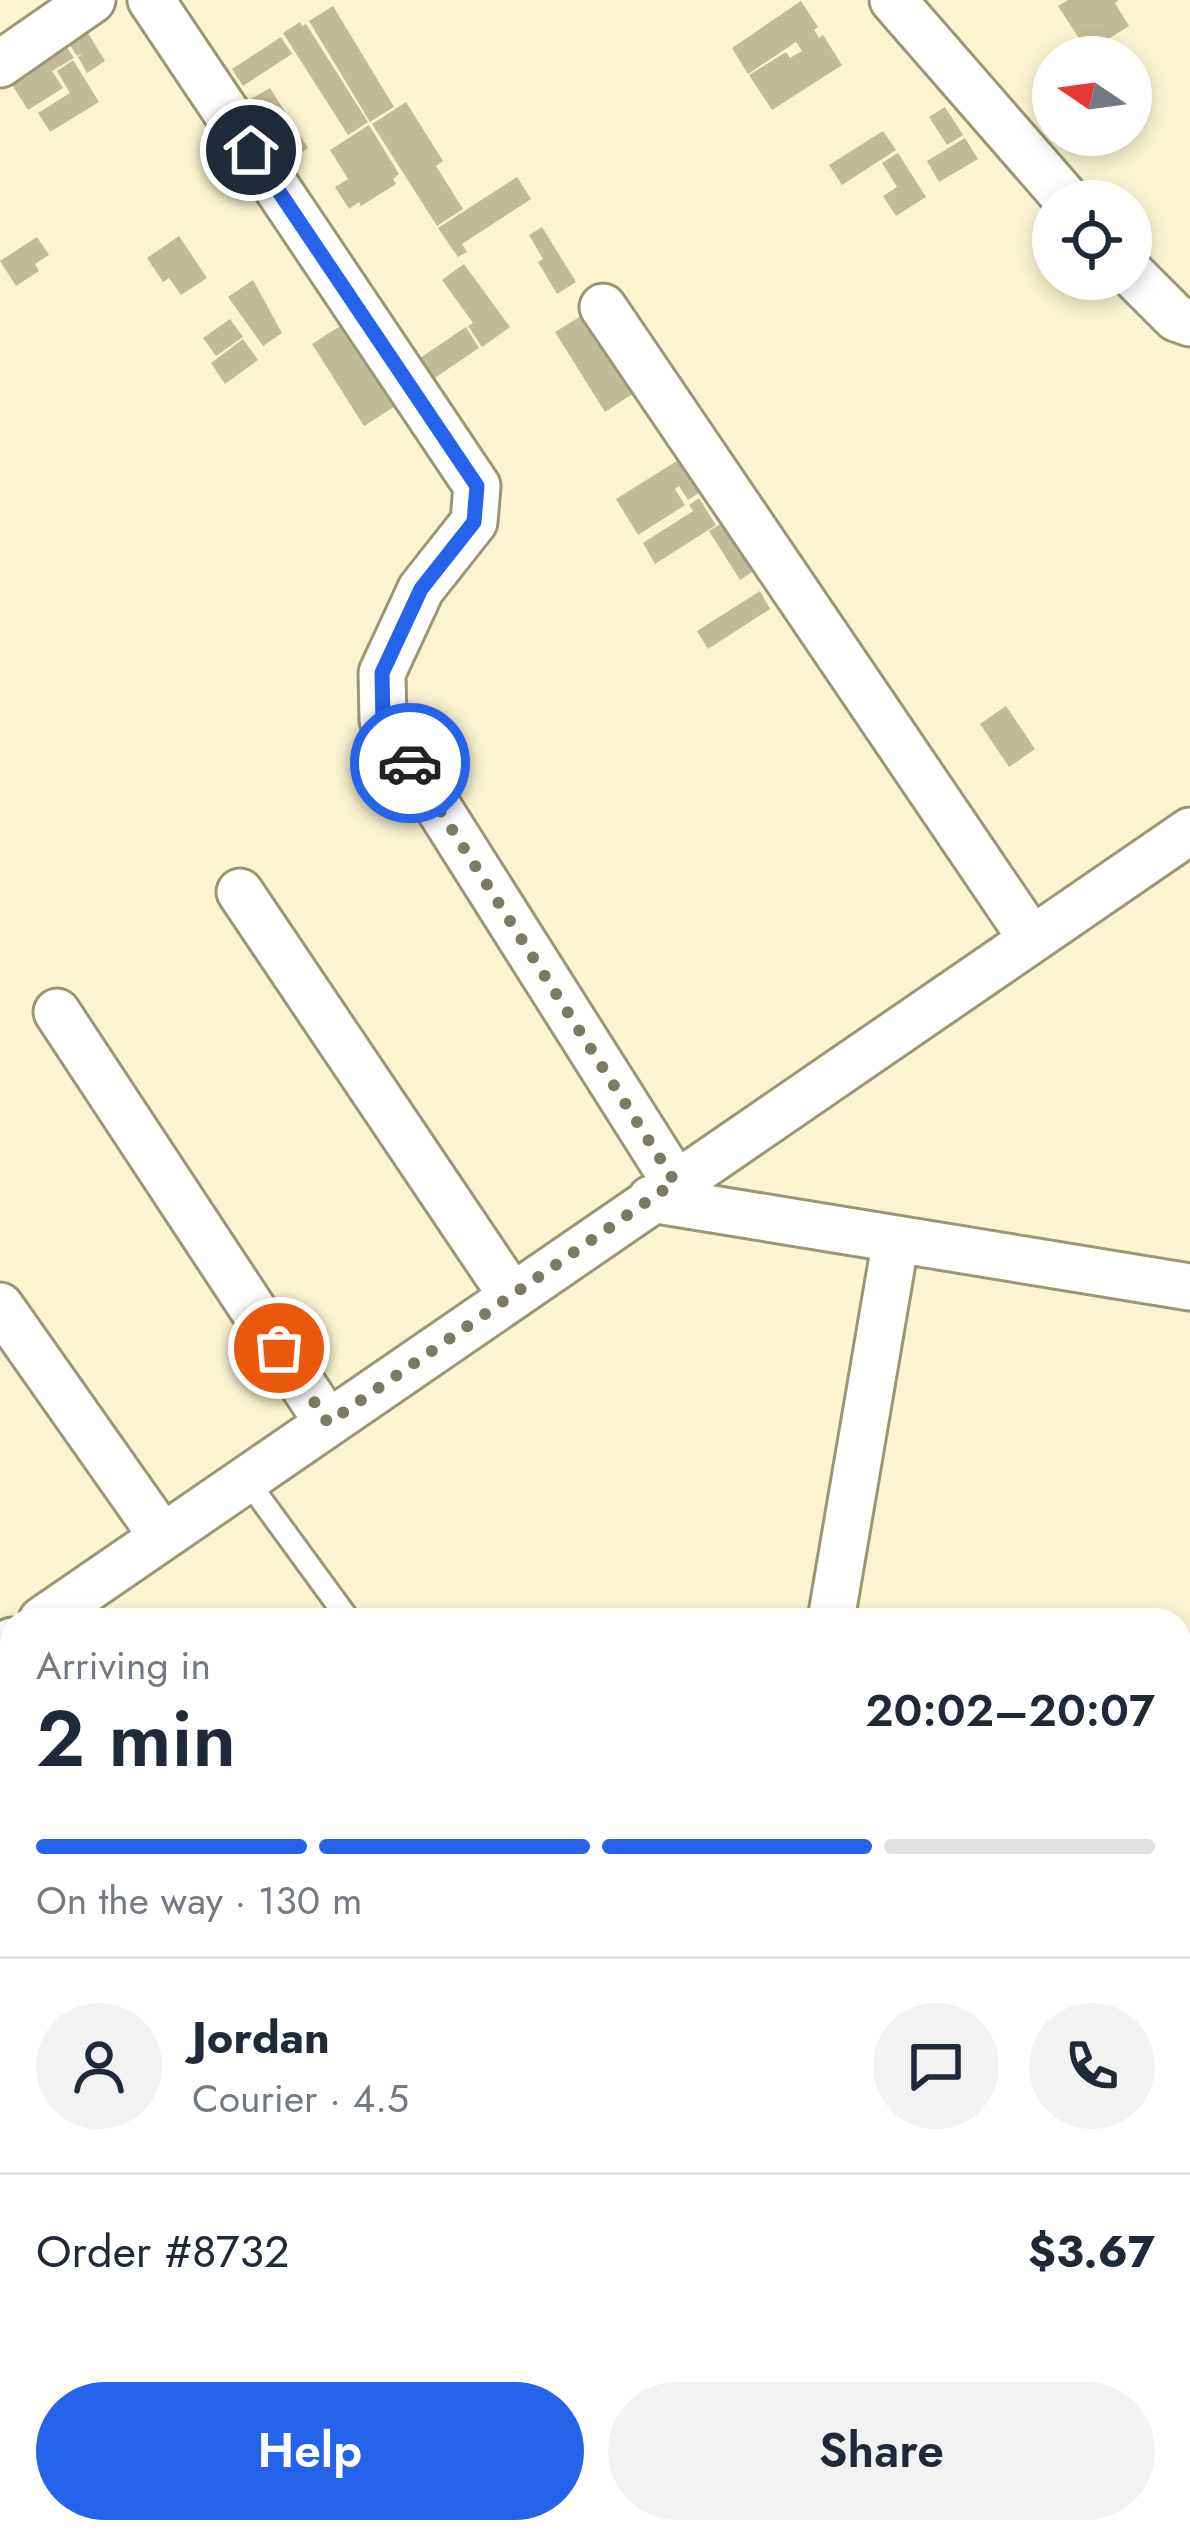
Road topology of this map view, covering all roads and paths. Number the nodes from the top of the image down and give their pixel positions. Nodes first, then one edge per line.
1 (92, 0) edge
2 (151, 0) edge
3 (893, 0) edge
4 (0, 64) edge
5 (1050, 180) edge
6 (1152, 294) edge
7 (603, 307) dead end
8 (1190, 323) edge
9 (1190, 831) edge
10 (240, 892) dead end
11 (1031, 938) junction
12 (58, 1012) dead end
13 (663, 1191) junction
14 (896, 1239) junction
15 (1190, 1287) edge
16 (512, 1296) junction
17 (0, 1306) edge
18 (328, 1423) junction
19 (246, 1479) junction
20 (161, 1536) junction
21 (58, 1608) edge
22 (340, 1608) edge
23 (833, 1608) edge

1 - 4 street
2 - 13 street
3 - 5 street
6 - 8 street
7 - 11 street
9 - 11 street
10 - 16 street
11 - 13 street
12 - 18 street
13 - 14 street
13 - 16 street
14 - 15 street
14 - 23 street
16 - 18 street
17 - 20 street
18 - 19 street
19 - 20 street
19 - 22 lane
20 - 21 street

